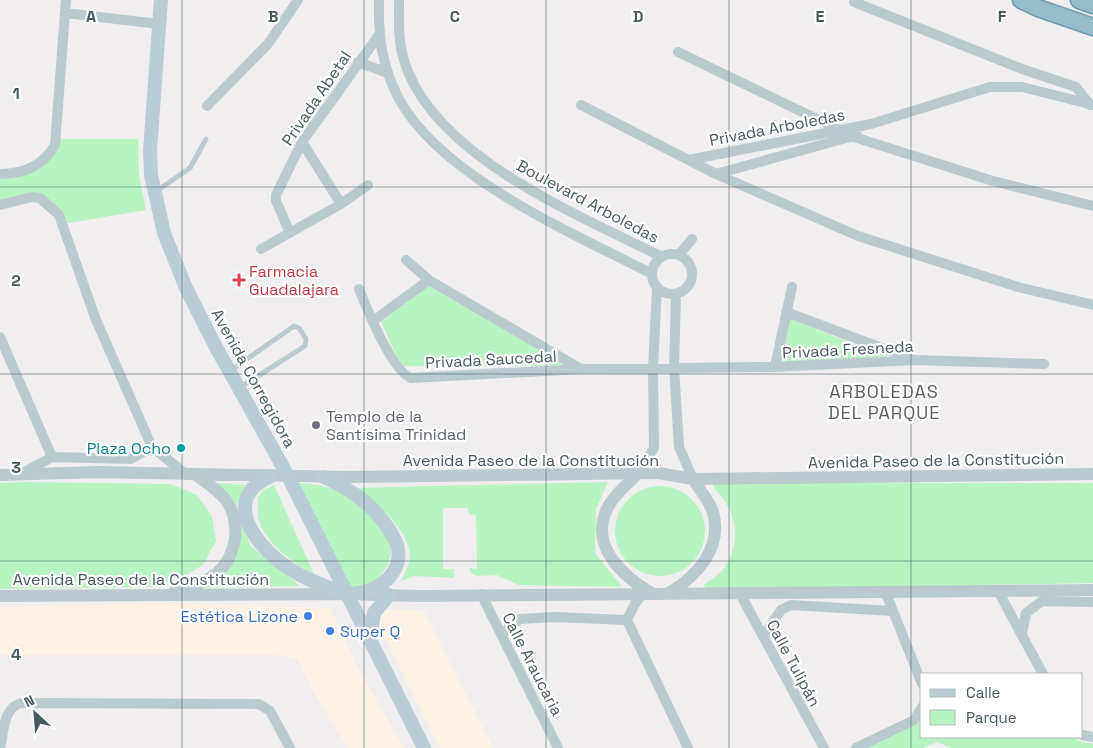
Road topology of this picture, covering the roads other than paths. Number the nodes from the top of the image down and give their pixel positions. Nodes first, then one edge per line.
1 (66, 0) edge
2 (161, 0) edge
3 (298, 0) edge
4 (379, 0) edge
5 (399, 0) edge
6 (1021, 0) edge
7 (1079, 0) edge
8 (854, 2) dead end
9 (1093, 5) edge
10 (65, 14) junction
11 (159, 24) junction
12 (1093, 27) edge
13 (378, 35) junction
14 (678, 52) dead end
15 (358, 62) junction
16 (388, 73) junction
17 (1092, 105) edge
18 (207, 106) dead end
19 (581, 106) dead end
20 (871, 124) junction
21 (842, 129) junction
22 (854, 137) junction
23 (206, 139) dead end
24 (302, 142) junction
25 (466, 147) junction
26 (689, 160) junction
27 (455, 161) junction
28 (0, 174) edge
29 (716, 174) junction
30 (368, 185) dead end
31 (155, 192) junction
32 (0, 204) edge
33 (341, 204) junction
34 (1093, 206) edge
35 (290, 233) junction
36 (692, 239) dead end
37 (261, 249) dead end
38 (679, 255) junction
39 (662, 257) junction
40 (406, 260) dead end
41 (652, 274) junction
42 (428, 280) junction
43 (792, 286) dead end
44 (657, 288) junction
45 (359, 289) dead end
46 (676, 294) junction
47 (1093, 305) edge
48 (786, 312) junction
49 (373, 321) junction
50 (0, 337) edge
51 (915, 360) junction
52 (1044, 364) dead end
53 (653, 368) junction
54 (674, 368) junction
55 (775, 368) junction
56 (582, 369) junction
57 (229, 372) junction
58 (239, 388) junction
59 (152, 447) junction
60 (52, 458) junction
61 (21, 474) junction
62 (638, 474) junction
63 (1093, 474) edge
64 (0, 475) edge
65 (192, 475) junction
66 (271, 476) junction
67 (288, 476) junction
68 (324, 477) junction
69 (693, 479) junction
70 (998, 590) junction
71 (1093, 590) edge
72 (885, 591) junction
73 (739, 592) junction
74 (648, 593) junction
75 (668, 593) junction
76 (347, 594) junction
77 (481, 594) junction
78 (389, 595) junction
79 (0, 596) edge
80 (162, 596) junction
81 (1093, 602) edge
82 (892, 611) junction
83 (627, 620) junction
84 (502, 634) junction
85 (1022, 634) junction
86 (763, 637) junction
87 (370, 639) junction
88 (1042, 673) edge
89 (920, 679) edge
90 (920, 710) edge
91 (0, 748) edge
92 (290, 748) edge
93 (424, 748) edge
94 (558, 748) edge
95 (688, 748) edge
96 (824, 748) edge
97 (856, 748) edge

1 - 10 street
2 - 11 main road, Avenida Corregidora
3 - 18 street
4 - 13 street
5 - 25 street, Boulevard Arboledas
6 - 12 highway
7 - 9 highway
8 - 17 street
10 - 11 street
10 - 28 street
11 - 31 main road, Avenida Corregidora
13 - 15 street, Privada Abetal
13 - 16 street
14 - 21 street
15 - 16 street
15 - 24 street, Privada Abetal
16 - 27 street
17 - 20 street, Privada Arboledas
19 - 26 street
20 - 21 street, Privada Arboledas
20 - 22 street, Privada Arboledas
21 - 22 street
21 - 26 street, Privada Arboledas
22 - 29 street, Privada Arboledas
22 - 34 street
23 - 31 lane
24 - 33 street
24 - 35 street, Privada Abetal
25 - 27 street
25 - 39 street, Boulevard Arboledas
26 - 29 street
27 - 41 street
29 - 47 street
30 - 33 street
31 - 57 main road, Avenida Corregidora
32 - 59 street
33 - 35 street
35 - 37 street
36 - 38 street
38 - 39 street
38 - 46 street
39 - 41 street
40 - 42 street, Privada Saucedal
41 - 44 street
42 - 49 street
42 - 56 street, Privada Saucedal
43 - 48 street
44 - 46 street
44 - 53 street
45 - 49 street, Privada Saucedal
46 - 54 street
48 - 51 street
48 - 55 street
49 - 56 street, Privada Saucedal
50 - 60 street
51 - 52 street, Privada Fresneda
51 - 55 street, Privada Fresneda
53 - 54 street, Privada Fresneda
53 - 56 street, Privada Saucedal
53 - 62 street
54 - 55 street, Privada Fresneda
54 - 69 street
57 - 58 main road, Avenida Corregidora
57 - 58 lane
58 - 67 main road, Avenida Corregidora
59 - 60 street
59 - 65 street
60 - 61 street
61 - 64 street, Avenida Paseo de la Constitución
61 - 65 street, Avenida Paseo de la Constitución
62 - 68 street, Avenida Paseo de la Constitución
62 - 69 street, Avenida Paseo de la Constitución
62 - 74 street
63 - 69 street, Avenida Paseo de la Constitución
65 - 66 street, Avenida Paseo de la Constitución
65 - 80 street
66 - 67 street, Avenida Paseo de la Constitución
66 - 76 main road
67 - 68 street, Avenida Paseo de la Constitución
67 - 76 main road, Avenida Corregidora
68 - 76 main road
69 - 75 street
70 - 71 street, Avenida Paseo de la Constitución
70 - 72 street, Avenida Paseo de la Constitución
70 - 85 street
72 - 73 street, Avenida Paseo de la Constitución
72 - 82 street
73 - 75 street, Avenida Paseo de la Constitución
73 - 86 street, Calle Tulipán
74 - 75 street, Avenida Paseo de la Constitución
74 - 77 street, Avenida Paseo de la Constitución
74 - 83 street
76 - 78 street, Avenida Paseo de la Constitución
76 - 80 street, Avenida Paseo de la Constitución
76 - 87 main road, Avenida Corregidora
77 - 78 street, Avenida Paseo de la Constitución
77 - 84 street, Calle Araucaria
78 - 87 main road
79 - 80 street, Avenida Paseo de la Constitución
81 - 85 street
82 - 86 street
82 - 89 street
83 - 84 street
83 - 95 street
84 - 94 street, Calle Araucaria
85 - 88 street
86 - 96 street, Calle Tulipán
87 - 93 main road, Avenida Corregidora
90 - 97 street
91 - 92 street

